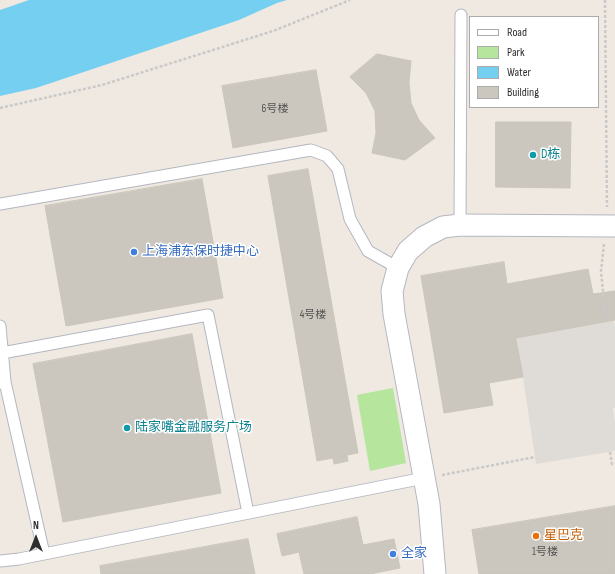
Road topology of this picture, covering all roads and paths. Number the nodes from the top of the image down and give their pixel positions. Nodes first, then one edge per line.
1 (350, 0) edge
2 (605, 0) edge
3 (461, 15) dead end
4 (0, 108) edge
5 (0, 204) edge
6 (460, 225) junction
7 (611, 226) edge
8 (398, 268) junction
9 (606, 322) dead end
10 (0, 326) edge
11 (2, 353) junction
12 (2, 383) edge
13 (610, 452) dead end
14 (535, 457) dead end
15 (615, 464) edge
16 (424, 478) junction
17 (248, 513) junction
18 (44, 554) junction
19 (0, 561) edge
20 (435, 574) edge

1 - 4 path
2 - 7 path
3 - 6 lane
5 - 8 lane
6 - 7 street
6 - 8 street
7 - 9 path
8 - 16 street
10 - 11 lane
11 - 12 lane
11 - 17 lane
12 - 18 lane
13 - 15 path
14 - 16 path
16 - 17 lane
16 - 20 street
17 - 18 lane
18 - 19 lane

